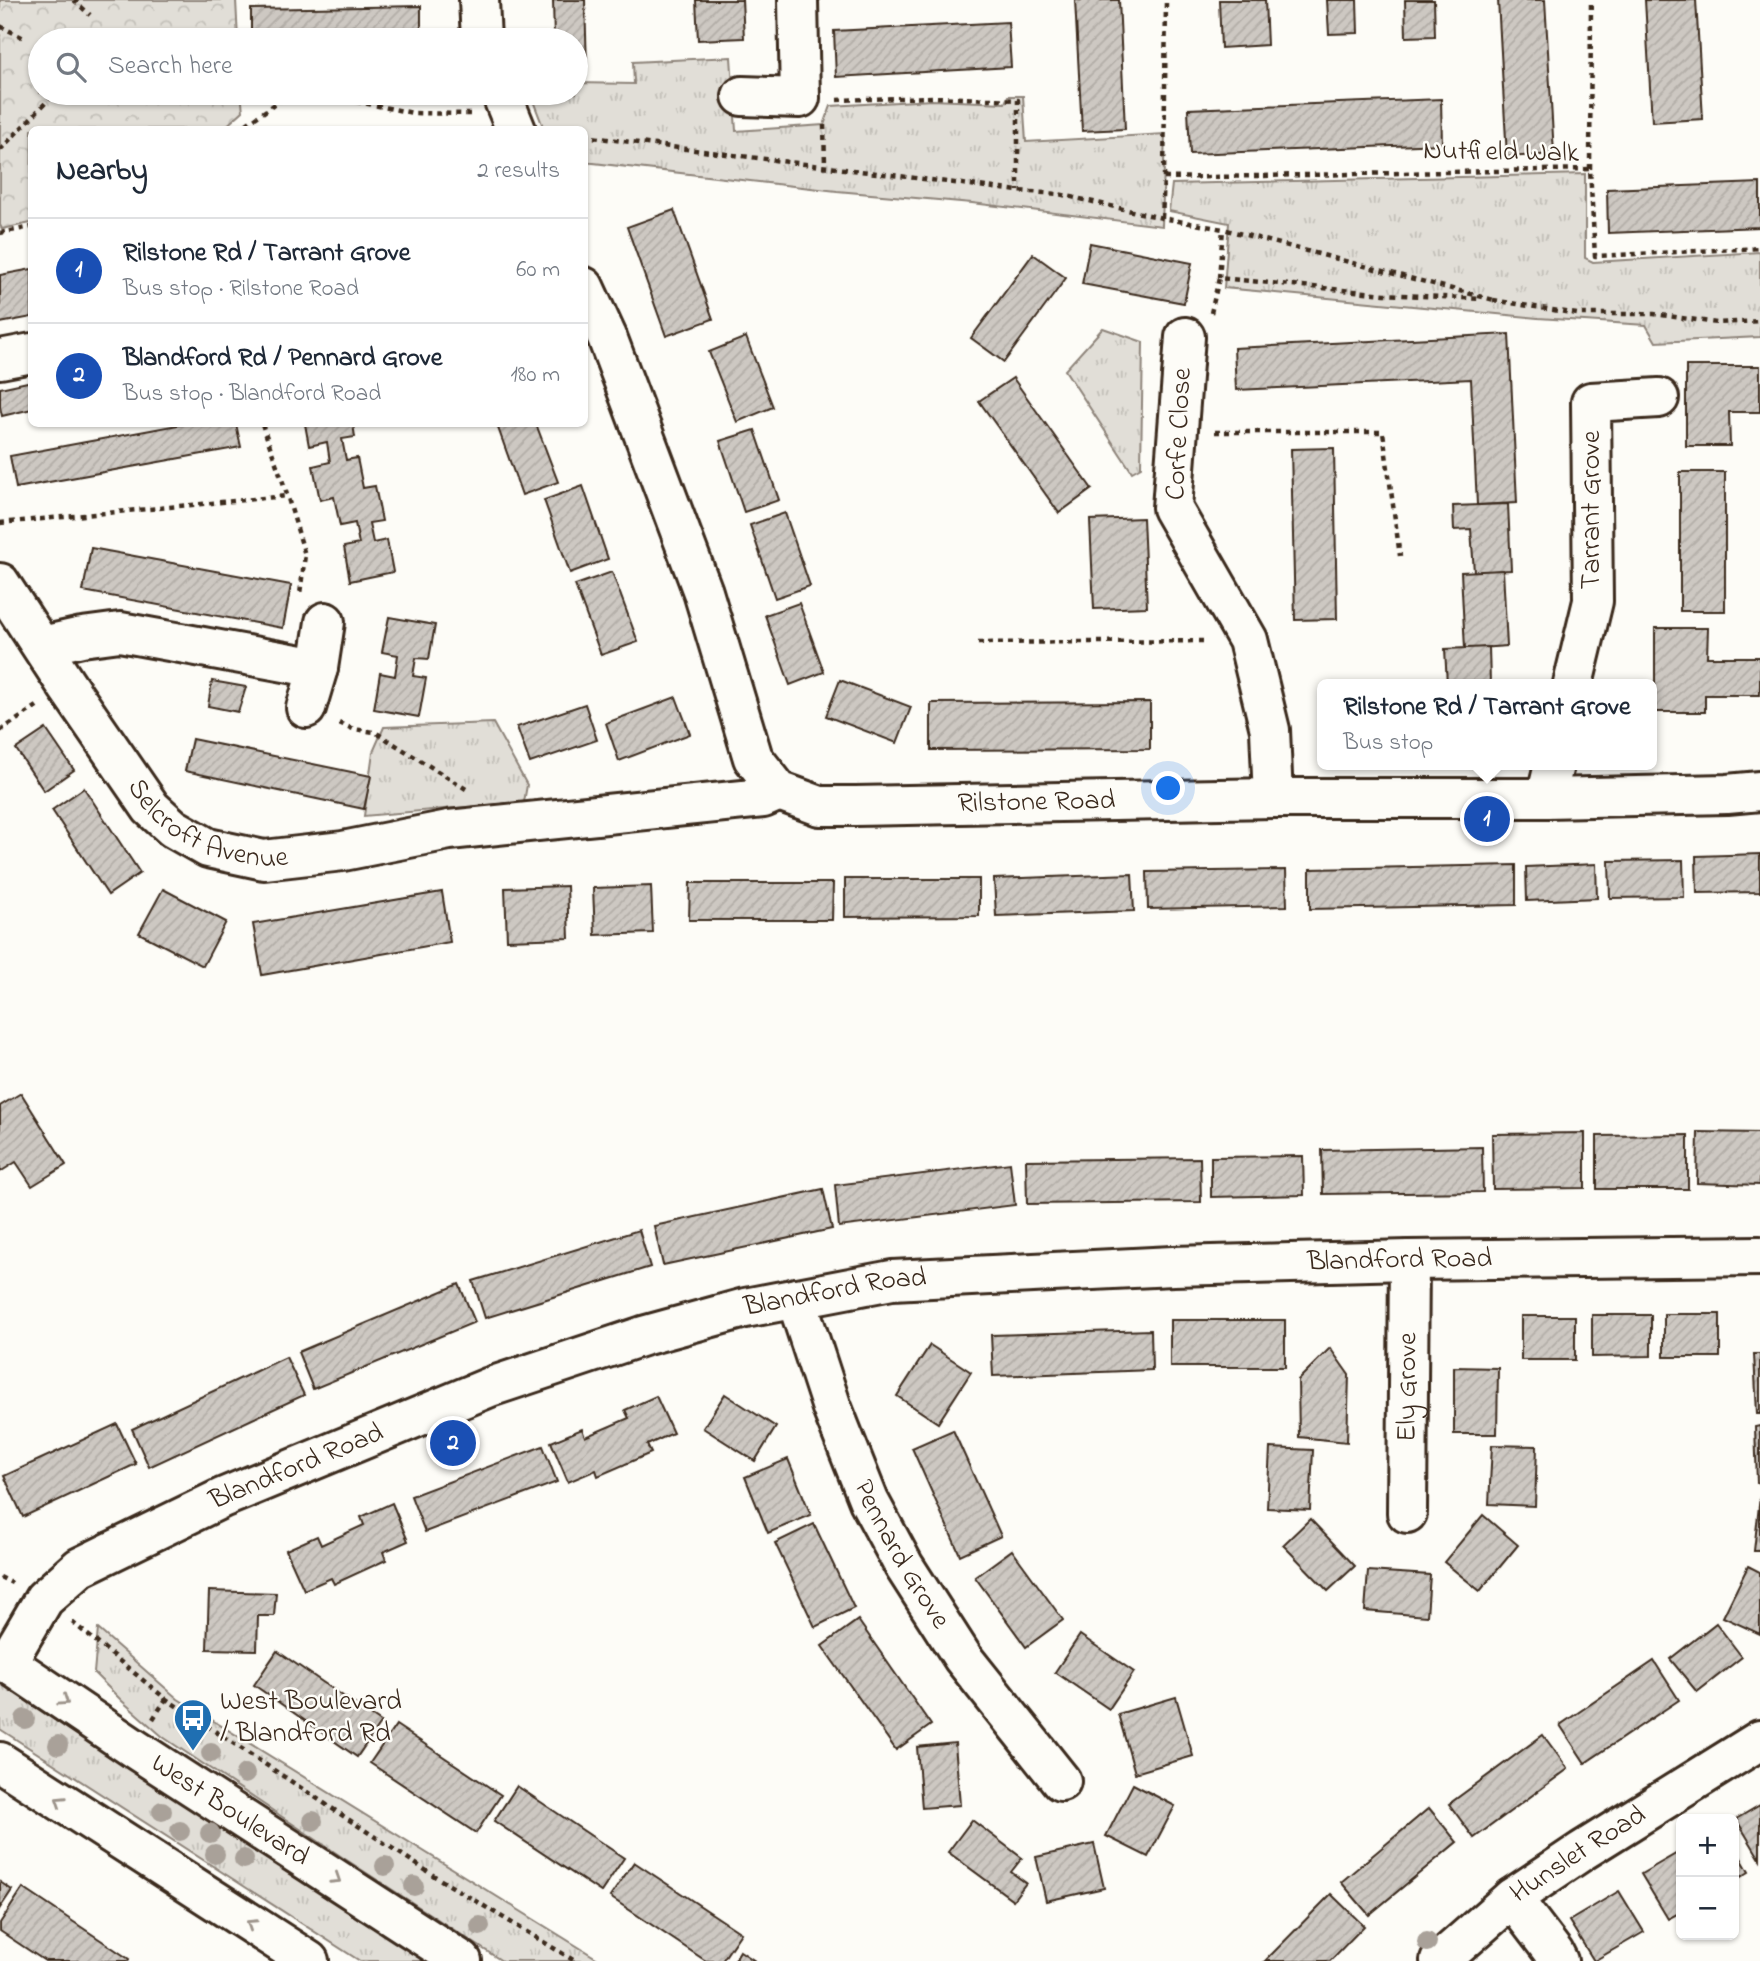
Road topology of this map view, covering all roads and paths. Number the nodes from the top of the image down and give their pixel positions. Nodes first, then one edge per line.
1 (74, 0) edge
2 (479, 0) edge
3 (798, 0) edge
4 (1166, 0) edge
5 (1591, 0) edge
6 (90, 15) dead end
7 (0, 26) edge
8 (480, 28) edge
9 (26, 39) dead end
10 (742, 96) dead end
11 (836, 100) dead end
12 (43, 105) edge
13 (273, 105) edge
14 (373, 105) edge
15 (509, 113) edge
16 (823, 113) dead end
17 (243, 126) edge
18 (588, 136) edge
19 (0, 150) edge
20 (825, 166) junction
21 (1590, 169) junction
22 (1164, 178) junction
23 (1017, 191) junction
24 (1162, 218) junction
25 (28, 228) edge
26 (1223, 229) junction
27 (0, 233) edge
28 (1760, 248) edge
29 (1219, 278) junction
30 (588, 296) edge
31 (1493, 300) junction
32 (1760, 321) edge
33 (1185, 337) joint
34 (28, 354) edge
35 (0, 359) edge
36 (1658, 398) dead end
37 (263, 427) edge
38 (1179, 432) junction
39 (286, 496) junction
40 (0, 523) edge
41 (1400, 556) dead end
42 (0, 583) edge
43 (325, 622) joint
44 (1248, 640) junction
45 (978, 643) dead end
46 (42, 646) junction
47 (317, 668) junction
48 (1574, 679) edge
49 (306, 708) joint
50 (1550, 781) edge
51 (779, 791) junction
52 (1760, 791) edge
53 (473, 793) dead end
54 (1273, 798) junction
55 (1760, 1256) edge
56 (1409, 1260) junction
57 (796, 1298) junction
58 (1407, 1513) dead end
59 (0, 1577) edge
60 (44, 1599) junction
61 (4, 1660) edge
62 (1760, 1740) edge
63 (0, 1762) edge
64 (1061, 1781) dead end
65 (1512, 1898) junction
66 (309, 1961) edge
67 (462, 1961) edge
68 (575, 1961) edge
69 (1440, 1961) edge
70 (1558, 1961) edge

1 - 6 path
2 - 8 street
3 - 10 street
4 - 22 path
5 - 21 path
7 - 9 path
11 - 23 path
12 - 19 path
13 - 17 path
14 - 15 path
16 - 20 path
18 - 20 path
20 - 23 path
21 - 22 path, Nutfield Walk
21 - 28 path, Nutfield Walk
22 - 24 path
23 - 24 path
24 - 26 path
25 - 27 path
26 - 29 path
26 - 31 path
29 - 31 path
29 - 33 path, Corfe Close
30 - 51 street
31 - 32 path
33 - 38 street, Corfe Close
34 - 35 street
36 - 48 street, Tarrant Grove
37 - 39 path
38 - 41 path
38 - 44 street, Corfe Close
39 - 40 path
39 - 43 path
42 - 46 street, Selcroft Avenue
43 - 47 street
44 - 45 path
44 - 54 street, Corfe Close
46 - 47 street
46 - 51 street, Selcroft Avenue
47 - 49 street
49 - 53 path
50 - 52 street, Rilstone Road
50 - 54 street, Rilstone Road
51 - 54 street, Rilstone Road
55 - 56 street, Blandford Road
56 - 57 street, Blandford Road
56 - 58 street, Ely Grove
57 - 60 street, Blandford Road
57 - 64 street, Pennard Grove
59 - 60 path
60 - 61 street, Blandford Road
60 - 68 path
61 -> 67 street, West Boulevard
62 - 65 street, Hunslet Road
66 -> 63 street
65 - 69 street, Hunslet Road
65 - 70 street

